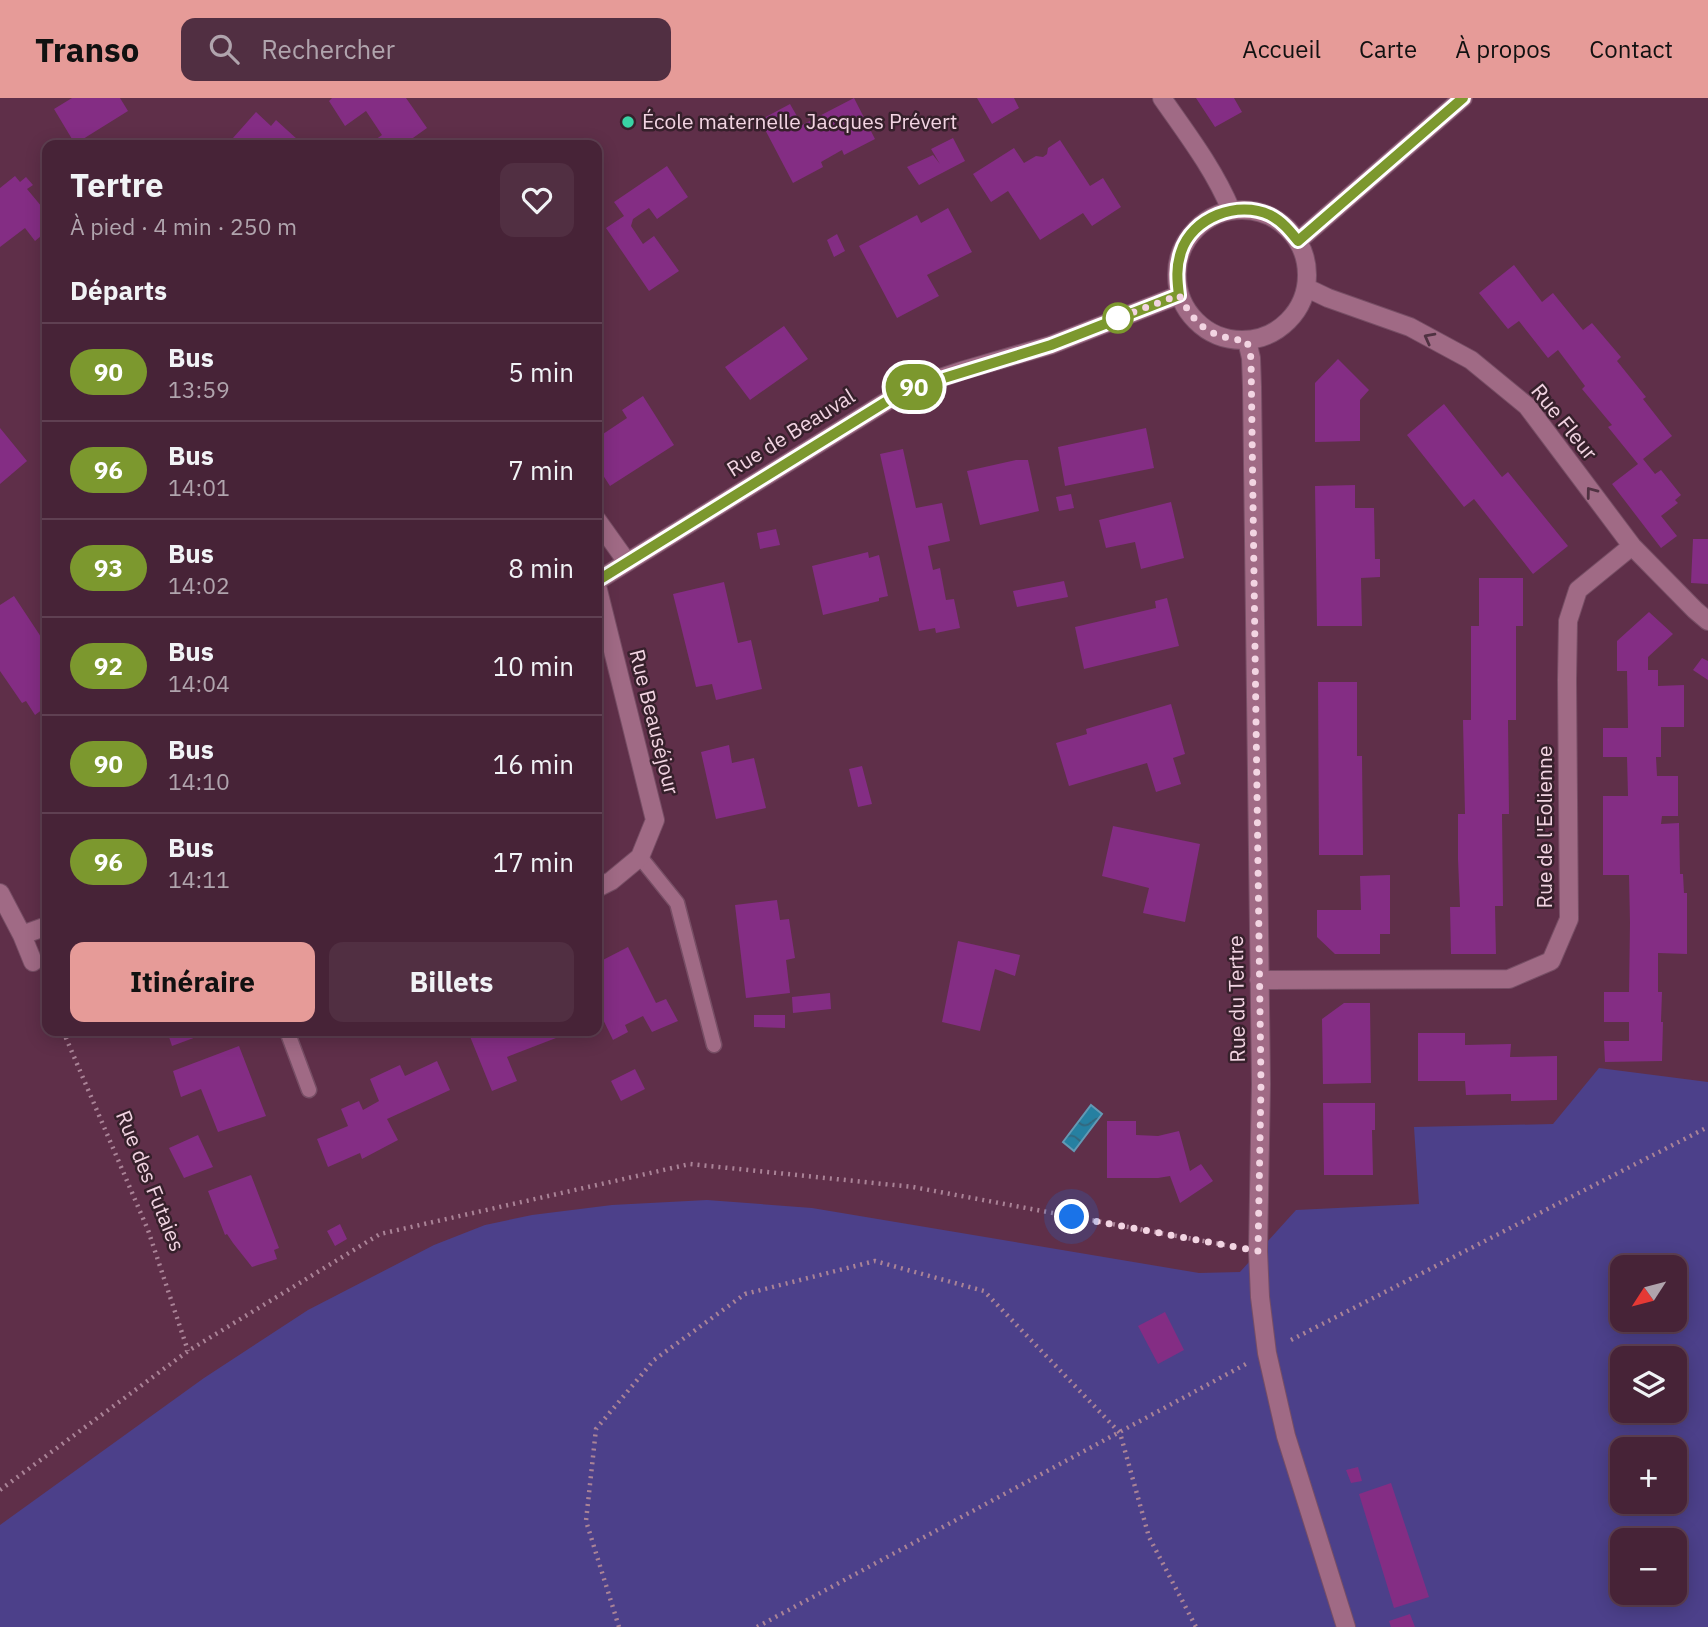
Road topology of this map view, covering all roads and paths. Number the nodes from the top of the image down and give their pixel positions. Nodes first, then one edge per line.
1 (1162, 98) edge
2 (1463, 98) edge
3 (1231, 210) junction
4 (1298, 241) junction
5 (1307, 288) junction
6 (1179, 295) junction
7 (1249, 349) junction
8 (602, 527) edge
9 (1632, 546) junction
10 (627, 562) junction
11 (602, 580) edge
12 (602, 603) edge
13 (1708, 621) edge
14 (640, 856) junction
15 (602, 886) edge
16 (0, 893) edge
17 (42, 928) edge
18 (22, 935) junction
19 (33, 962) dead end
20 (1259, 980) junction
21 (65, 1036) edge
22 (289, 1036) edge
23 (714, 1045) dead end
24 (309, 1090) dead end
25 (1708, 1127) edge
26 (1258, 1251) junction
27 (188, 1351) junction
28 (1267, 1353) junction
29 (1120, 1433) junction
30 (0, 1490) edge
31 (619, 1627) edge
32 (757, 1627) edge
33 (1196, 1627) edge
34 (1346, 1627) edge

1 - 3 street
2 - 4 street
3 - 4 street
3 - 6 street
4 - 5 street
5 - 7 street
9 -> 5 street, Rue Fleur
6 - 7 street
6 - 10 street, Rue de Beauval
7 - 20 street, Rue du Tertre
8 - 10 street
9 - 13 street, Rue Fleur
9 - 20 street, Rue de l'Eolienne
10 - 11 street, Rue de Beauval
12 - 14 street, Rue Beauséjour
14 - 15 street, Rue Beauséjour
14 - 23 lane
16 - 18 street
17 - 18 street
18 - 19 street
20 - 26 street, Rue du Tertre
21 - 27 path, Rue des Futaies
22 - 24 lane
25 - 28 path
26 - 27 path
26 - 28 street, Rue du Tertre
27 - 30 path
28 - 29 path
28 - 34 street, Rue du Tertre
29 - 31 path
29 - 32 path
29 - 33 path

